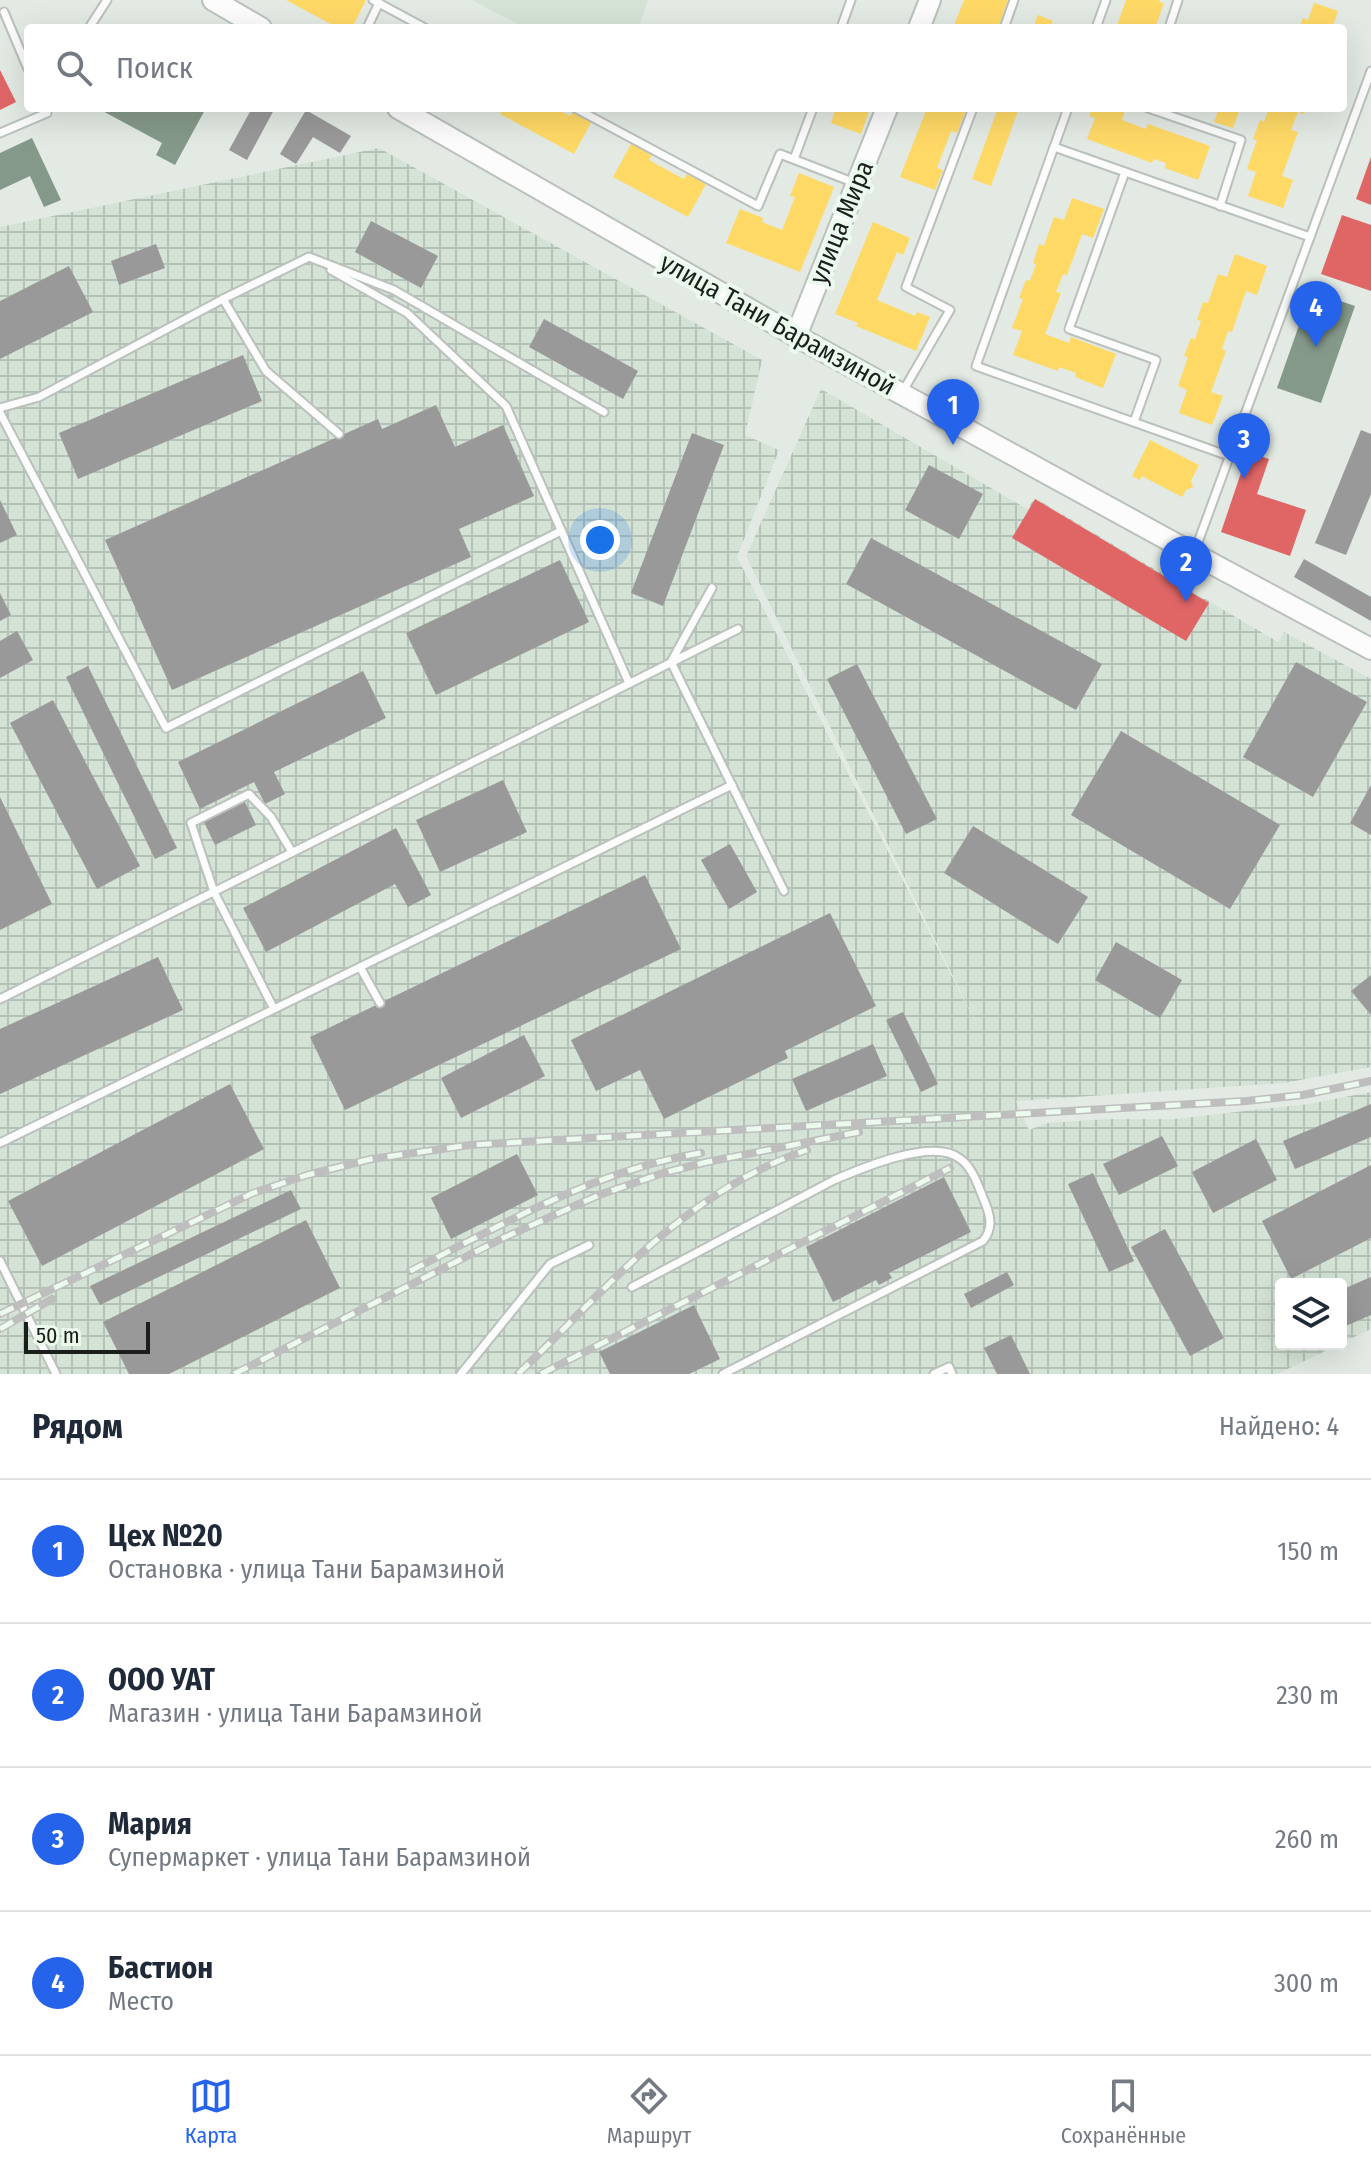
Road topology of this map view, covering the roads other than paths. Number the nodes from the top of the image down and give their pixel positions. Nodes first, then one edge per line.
1 (107, 0) edge
2 (213, 0) edge
3 (851, 0) edge
4 (930, 0) edge
5 (1014, 0) edge
6 (1106, 0) edge
7 (1178, 0) edge
8 (0, 1) edge
9 (376, 2) edge
10 (2, 13) edge
11 (92, 24) edge
12 (254, 24) edge
13 (368, 24) edge
14 (417, 24) edge
15 (842, 24) edge
16 (921, 24) edge
17 (1005, 24) edge
18 (1097, 24) edge
19 (1170, 24) edge
20 (24, 59) edge
21 (1371, 71) edge
22 (46, 112) edge
23 (405, 112) edge
24 (582, 112) edge
25 (812, 112) edge
26 (885, 112) edge
27 (972, 112) edge
28 (1067, 112) edge
29 (1160, 112) edge
30 (0, 133) edge
31 (1054, 147) junction
32 (794, 159) junction
33 (1125, 172) junction
34 (856, 184) junction
35 (1220, 206) junction
36 (1310, 237) junction
37 (309, 257) junction
38 (223, 299) junction
39 (796, 336) junction
40 (902, 393) junction
41 (0, 410) edge
42 (604, 412) dead end
43 (1134, 422) junction
44 (339, 434) dead end
45 (1229, 456) junction
46 (561, 531) junction
47 (1194, 554) junction
48 (712, 588) dead end
49 (738, 629) dead end
50 (1371, 649) edge
51 (671, 662) junction
52 (629, 683) junction
53 (732, 785) junction
54 (292, 852) junction
55 (784, 891) dead end
56 (214, 892) junction
57 (360, 967) junction
58 (0, 999) edge
59 (380, 1003) dead end
60 (274, 1009) junction
61 (0, 1143) edge
62 (589, 1245) dead end
63 (0, 1261) edge
64 (632, 1287) dead end
65 (56, 1374) edge
66 (461, 1374) edge
67 (723, 1374) edge
68 (934, 1374) edge
69 (952, 1374) edge

1 - 11 lane
2 - 12 street
3 - 15 lane
4 - 16 street
5 - 17 lane
6 - 18 lane
7 - 19 lane
8 - 10 lane
9 - 13 lane
9 - 14 lane
10 - 20 lane
21 - 36 lane
22 - 30 lane
23 - 39 street, улица Тани Барамзиной
24 - 32 lane
25 - 32 lane
26 - 34 street, улица Мира
27 - 40 lane
28 - 31 lane
29 - 35 lane
31 - 33 lane
31 - 43 lane
32 - 34 lane
33 - 35 lane
33 - 43 lane
34 - 39 street, улица Мира
35 - 36 lane
36 - 45 lane
37 - 38 lane
37 - 42 lane
37 - 46 lane
38 - 41 lane
38 - 44 lane
39 - 40 street, улица Тани Барамзиной
40 - 47 street, улица Тани Барамзиной
41 - 46 lane
43 - 45 lane
45 - 47 lane
46 - 52 lane
47 - 50 street, улица Тани Барамзиной
48 - 51 lane
49 - 51 lane
51 - 52 lane
51 - 53 lane
52 - 54 lane
53 - 55 lane
53 - 57 lane
54 - 56 lane
54 - 56 lane
56 - 58 lane
56 - 60 lane
57 - 59 lane
57 - 60 lane
60 - 61 lane
62 - 66 lane
63 - 65 lane
64 - 67 lane
68 - 69 lane

